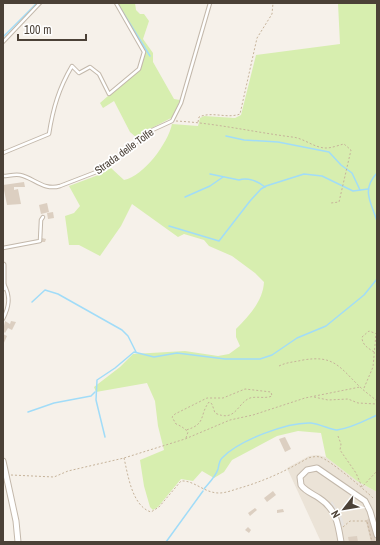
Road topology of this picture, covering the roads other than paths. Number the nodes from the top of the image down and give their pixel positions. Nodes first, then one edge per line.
1 (40, 3) edge
2 (116, 3) edge
3 (210, 3) edge
4 (3, 42) edge
5 (3, 153) edge
6 (3, 176) edge
7 (43, 217) dead end
8 (3, 248) edge
9 (3, 265) edge
10 (3, 286) edge
11 (3, 319) edge
12 (3, 461) edge
13 (5, 476) edge
14 (377, 535) edge
15 (18, 542) edge
16 (341, 542) edge

1 - 4 lane
2 - 5 lane
3 - 6 lane, Strada delle Tolfe
7 - 8 lane
9 - 10 street
10 - 11 lane
12 - 13 street
13 - 15 street
14 - 16 street

